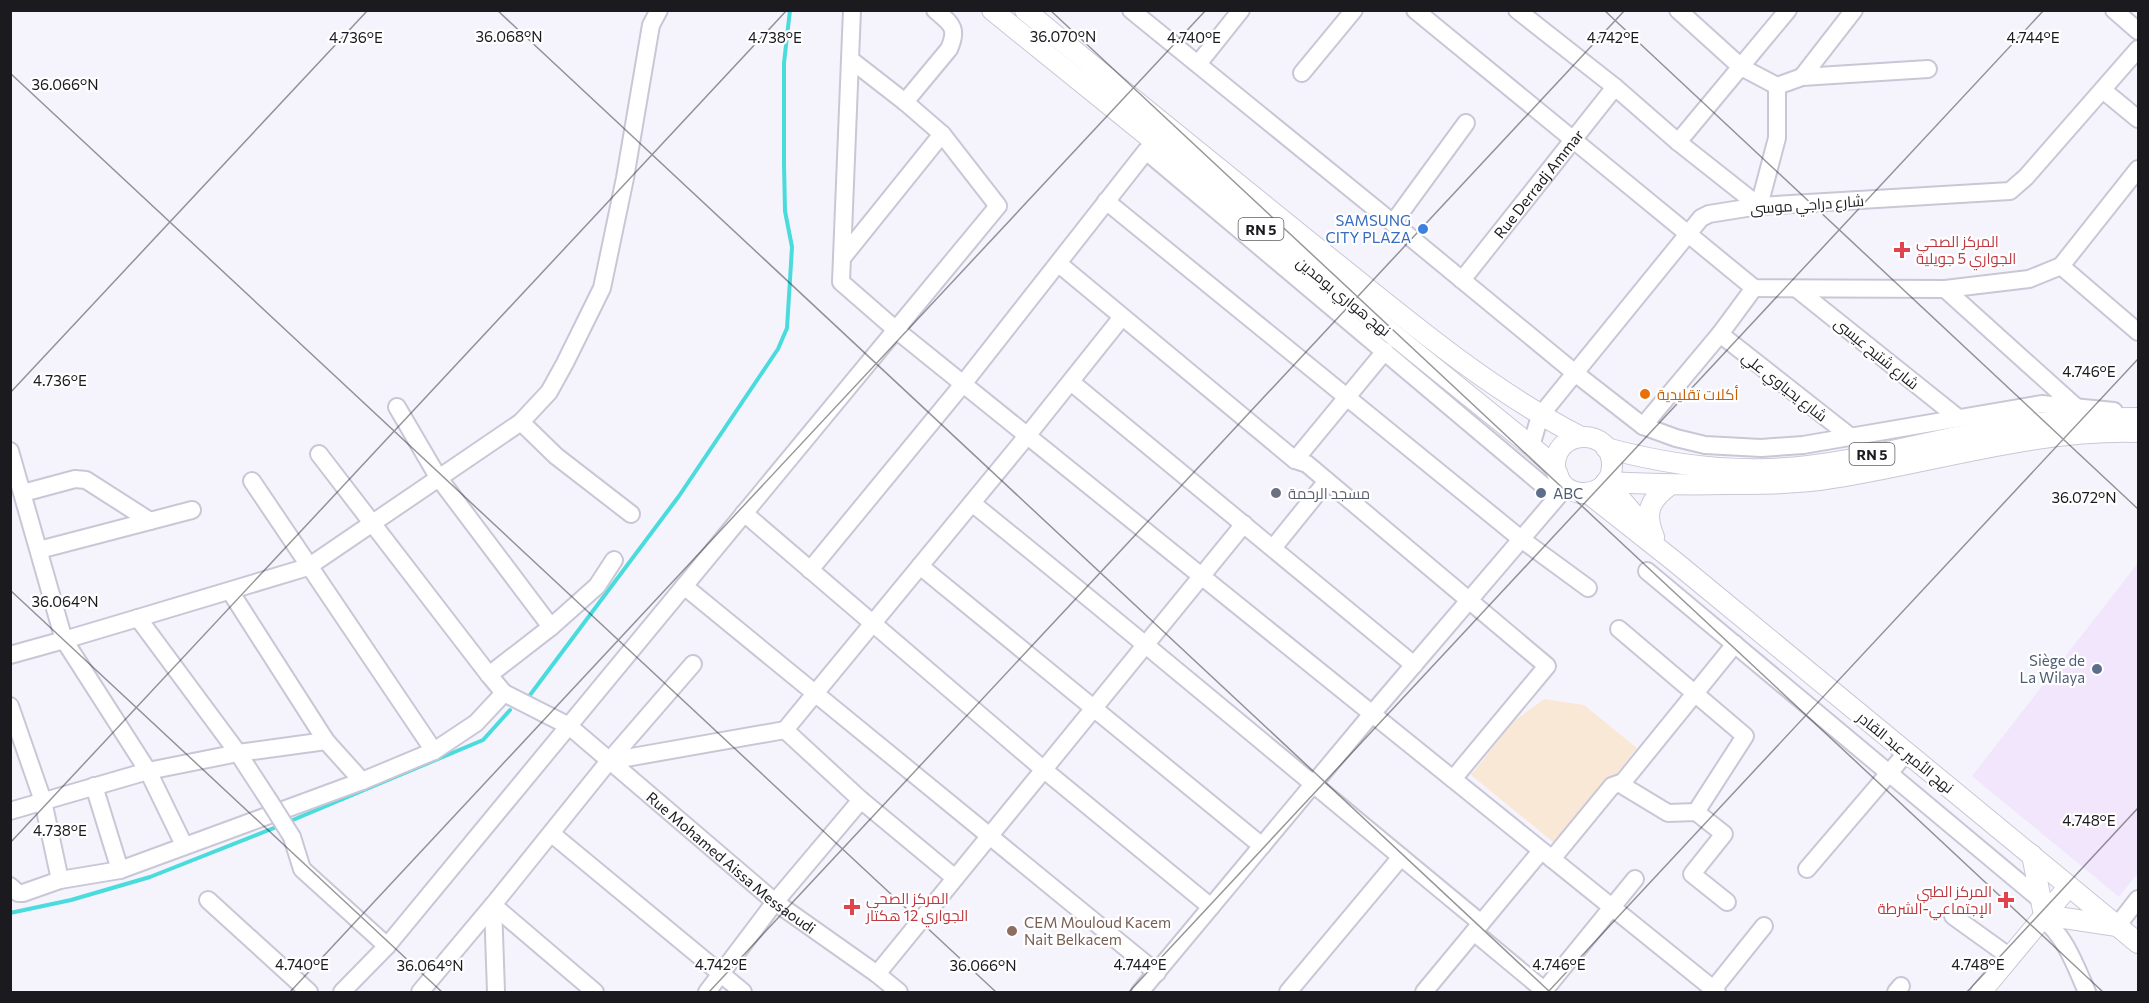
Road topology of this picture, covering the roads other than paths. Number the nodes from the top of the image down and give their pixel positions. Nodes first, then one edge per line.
1 (659, 10) edge
2 (852, 10) edge
3 (935, 10) edge
4 (992, 10) edge
5 (1025, 10) edge
6 (1131, 10) edge
7 (1241, 10) edge
8 (1354, 10) edge
9 (1415, 10) edge
10 (1678, 10) edge
11 (1788, 10) edge
12 (1854, 10) edge
13 (2114, 10) edge
14 (1529, 14) edge
15 (2139, 31) edge
16 (2139, 49) edge
17 (851, 60) junction
18 (1198, 64) junction
19 (1741, 67) junction
20 (1928, 69) dead end
21 (1302, 73) dead end
22 (1802, 77) junction
23 (1777, 86) junction
24 (1615, 87) junction
25 (2104, 91) junction
26 (906, 102) junction
27 (1143, 108) junction
28 (2139, 119) edge
29 (1466, 123) dead end
30 (1132, 125) junction
31 (942, 134) junction
32 (1573, 140) junction
33 (1678, 142) junction
34 (1146, 151) junction
35 (2139, 168) edge
36 (1106, 201) junction
37 (1759, 206) junction
38 (1393, 223) junction
39 (1687, 233) junction
40 (843, 257) junction
41 (1059, 264) junction
42 (2061, 266) junction
43 (1462, 280) junction
44 (1754, 288) junction
45 (1797, 289) junction
46 (1945, 289) junction
47 (1122, 317) junction
48 (896, 330) junction
49 (2139, 332) edge
50 (1720, 334) junction
51 (1385, 351) junction
52 (1575, 373) junction
53 (1071, 382) junction
54 (963, 384) junction
55 (1347, 398) junction
56 (2076, 406) junction
57 (397, 407) dead end
58 (2139, 409) edge
59 (1540, 416) junction
60 (1957, 417) junction
61 (2139, 418) edge
62 (521, 422) junction
63 (1643, 426) junction
64 (2139, 432) edge
65 (1027, 436) junction
66 (1581, 437) junction
67 (1851, 437) junction
68 (1531, 447) junction
69 (1606, 448) junction
70 (10, 451) edge
71 (319, 454) dead end
72 (1295, 460) junction
73 (1556, 470) junction
74 (438, 477) junction
75 (1327, 481) junction
76 (252, 482) dead end
77 (1606, 482) junction
78 (1670, 485) junction
79 (1562, 492) junction
80 (23, 493) junction
81 (1588, 493) junction
82 (972, 502) junction
83 (192, 510) dead end
84 (744, 513) junction
85 (631, 514) dead end
86 (150, 521) junction
87 (372, 524) junction
88 (1244, 524) junction
89 (1521, 539) junction
90 (1655, 539) junction
91 (1273, 548) junction
92 (39, 550) junction
93 (614, 560) dead end
94 (1674, 561) junction
95 (920, 566) junction
96 (308, 567) junction
97 (810, 570) junction
98 (1647, 571) dead end
99 (1200, 576) junction
100 (684, 586) junction
101 (1588, 588) dead end
102 (230, 591) junction
103 (1469, 601) junction
104 (138, 618) junction
105 (873, 623) junction
106 (551, 627) junction
107 (1619, 629) dead end
108 (64, 640) junction
109 (1145, 643) junction
110 (1735, 644) junction
111 (10, 655) edge
112 (693, 664) dead end
113 (1414, 665) junction
114 (489, 675) junction
115 (504, 693) junction
116 (814, 693) junction
117 (1695, 694) junction
118 (10, 706) edge
119 (1092, 708) junction
120 (1371, 715) junction
121 (14, 726) edge
122 (569, 726) junction
123 (785, 730) junction
124 (326, 741) junction
125 (434, 751) junction
126 (1907, 752) junction
127 (238, 753) junction
128 (609, 761) junction
129 (1043, 769) junction
130 (148, 771) junction
131 (1890, 773) junction
132 (1453, 779) junction
133 (362, 781) junction
134 (1623, 782) junction
135 (1313, 785) junction
136 (94, 786) junction
137 (861, 800) junction
138 (43, 801) junction
139 (10, 811) edge
140 (1696, 812) junction
141 (552, 834) junction
142 (989, 836) junction
143 (184, 845) junction
144 (1262, 846) junction
145 (1546, 855) junction
146 (2032, 855) junction
147 (1401, 857) junction
148 (1807, 869) dead end
149 (120, 870) junction
150 (955, 878) junction
151 (1635, 879) dead end
152 (60, 880) junction
153 (10, 886) edge
154 (2069, 886) junction
155 (2139, 899) edge
156 (208, 900) dead end
157 (775, 902) junction
158 (1726, 902) dead end
159 (493, 905) junction
160 (1211, 907) junction
161 (1612, 909) junction
162 (2043, 911) junction
163 (1953, 916) dead end
164 (1764, 926) dead end
165 (2117, 926) junction
166 (1478, 928) junction
167 (2139, 943) edge
168 (387, 946) junction
169 (2010, 957) junction
170 (1157, 973) junction
171 (877, 974) junction
172 (722, 975) junction
173 (1544, 992) edge
174 (1714, 992) edge
175 (309, 993) edge
176 (342, 993) edge
177 (420, 993) edge
178 (496, 993) edge
179 (595, 993) edge
180 (707, 993) edge
181 (743, 993) edge
182 (899, 993) edge
183 (1140, 993) edge
184 (1288, 993) edge
185 (1424, 993) edge
186 (1981, 993) edge
187 (2087, 993) edge

1 - 62 street
2 - 17 street
3 - 26 street
4 - 30 main road, نهج هواري بومدين / RN 5
5 - 27 main road, نهج هواري بومدين / RN 5
6 - 18 street
7 - 18 street
8 - 21 street
9 - 32 street
10 - 19 street
11 - 19 street
12 - 22 street
13 - 15 street
14 - 24 street
16 - 25 street, شارع دراجي موسى
17 - 26 street
17 - 40 street
18 - 38 street
19 - 23 street
19 - 33 street
20 - 22 street
22 - 23 street
23 - 37 street
24 - 32 street, Rue Derradj Ammar
24 - 33 street
25 - 28 street
25 - 37 street, شارع دراجي موسى
26 - 31 street
27 - 30 street
27 - 59 main road, نهج هواري بومدين / RN 5
29 - 38 street
30 - 34 street
30 - 68 main road, نهج هواري بومدين / RN 5
31 - 40 street
31 - 48 street
32 - 39 street
32 - 43 street, Rue Derradj Ammar
33 - 37 street
34 - 36 street
34 - 51 street
35 - 42 street
36 - 41 street
36 - 55 street
37 - 39 street, شارع دراجي موسى
38 - 43 street
39 - 44 street
39 - 52 street, شارع دراجي موسى
40 - 48 street
41 - 47 street
41 - 54 street
42 - 46 street
42 - 49 street
43 - 52 street
44 - 45 street
44 - 50 street
45 - 46 street
45 - 60 street, شارع شتيح عيسى
46 - 56 street
47 - 53 street
47 - 72 street
48 - 54 street
48 - 84 street
50 - 63 street
50 - 67 street, شارع يحياوي علي
51 - 55 street
51 - 79 street
52 - 59 street, شارع دراجي موسى
52 - 63 street
53 - 65 street
53 - 88 street
54 - 65 street
54 - 97 street
55 - 72 street
55 - 89 street
56 - 58 street
56 - 60 street
57 - 74 street
59 - 66 main road, نهج هواري بومدين / RN 5
59 - 68 street, شارع دراجي موسى
60 - 67 street
61 - 69 main road, RN 5
62 - 74 street
62 - 85 street
63 - 67 street
64 - 78 main road, RN 5
65 - 82 street
65 - 99 street
66 - 69 main road
66 - 73 main road
68 - 73 main road, نهج هواري بومدين / RN 5
69 - 77 main road
70 - 80 street
71 - 87 street
72 - 75 street
73 - 79 main road
74 - 87 street
74 - 106 street
75 - 91 street
75 - 103 street
76 - 96 street
77 - 78 main road, RN 5
77 - 81 main road
77 - 90 main road, نهج الأمير عبد القادر
78 - 90 main road
79 - 81 main road
79 - 89 street
80 - 86 street
80 - 92 street
81 - 94 main road, نهج الأمير عبد القادر
82 - 95 street
82 - 109 street
83 - 86 street
84 - 97 street
84 - 100 street
86 - 92 street
87 - 96 street
87 - 114 street
88 - 91 street
88 - 99 street
89 - 101 street
89 - 103 street
90 - 94 main road, نهج الأمير عبد القادر
91 - 113 street
92 - 108 street
93 - 106 street
94 - 126 main road, نهج الأمير عبد القادر
95 - 105 street
95 - 119 street
96 - 102 street
96 - 125 street
97 - 105 street
98 - 110 street
99 - 109 street
99 - 120 street
100 - 116 street
100 - 122 street
102 - 104 street
102 - 124 street
103 - 113 street
103 - 132 street
104 - 108 street
104 - 127 street
105 - 116 street
105 - 129 street
106 - 114 street
107 - 117 street
108 - 111 street
108 - 130 street
109 - 119 street
109 - 135 street
110 - 117 street
110 - 131 street
112 - 128 street
113 - 120 street
114 - 115 street
115 - 122 street, Rue Mohamed Aissa Messaoudi
115 - 125 street
116 - 123 street
116 - 142 street
117 - 134 street
117 - 140 street
118 - 121 street
119 - 129 street
119 - 144 street
120 - 132 street
120 - 135 street
121 - 138 street
122 - 128 street, Rue Mohamed Aissa Messaoudi
122 - 168 street
123 - 128 street
123 - 137 street
124 - 127 street
124 - 133 street
125 - 133 street
126 - 131 street
126 - 146 main road, نهج الأمير عبد القادر
127 - 130 street
127 - 168 street, bridge
128 - 141 street
128 - 157 street, Rue Mohamed Aissa Messaoudi
129 - 142 street
129 - 160 street
130 - 136 street
130 - 143 street
131 - 148 street
131 - 162 street
132 - 145 street
133 - 143 street
134 - 140 street
134 - 145 street
135 - 144 street
135 - 147 street
136 - 138 street
136 - 149 street
137 - 150 street
137 - 157 street
138 - 139 street
138 - 152 street
140 - 158 street
141 - 159 street
141 - 172 street
142 - 150 street
142 - 170 street
143 - 149 street
144 - 160 street
145 - 161 street
145 - 166 street
146 - 154 main road, نهج الأمير عبد القادر
146 - 162 main road
147 - 166 street
147 - 184 street
149 - 152 street
150 - 171 street
151 - 161 street
152 - 153 street
154 - 162 main road
154 - 165 main road, نهج الأمير عبد القادر
155 - 165 street
156 - 175 street
157 - 171 street, Rue Mohamed Aissa Messaoudi
157 - 172 street
159 - 177 street
159 - 178 street
159 - 179 street
160 - 170 street
161 - 173 street
161 - 174 street
162 - 165 main road
162 - 169 main road
162 - 187 street
163 - 169 street
164 - 174 street
165 - 167 main road, نهج الأمير عبد القادر
166 - 173 street
166 - 185 street
168 - 176 street
169 - 186 main road
170 - 183 street
171 - 182 street, Rue Mohamed Aissa Messaoudi
172 - 180 street
172 - 181 street

